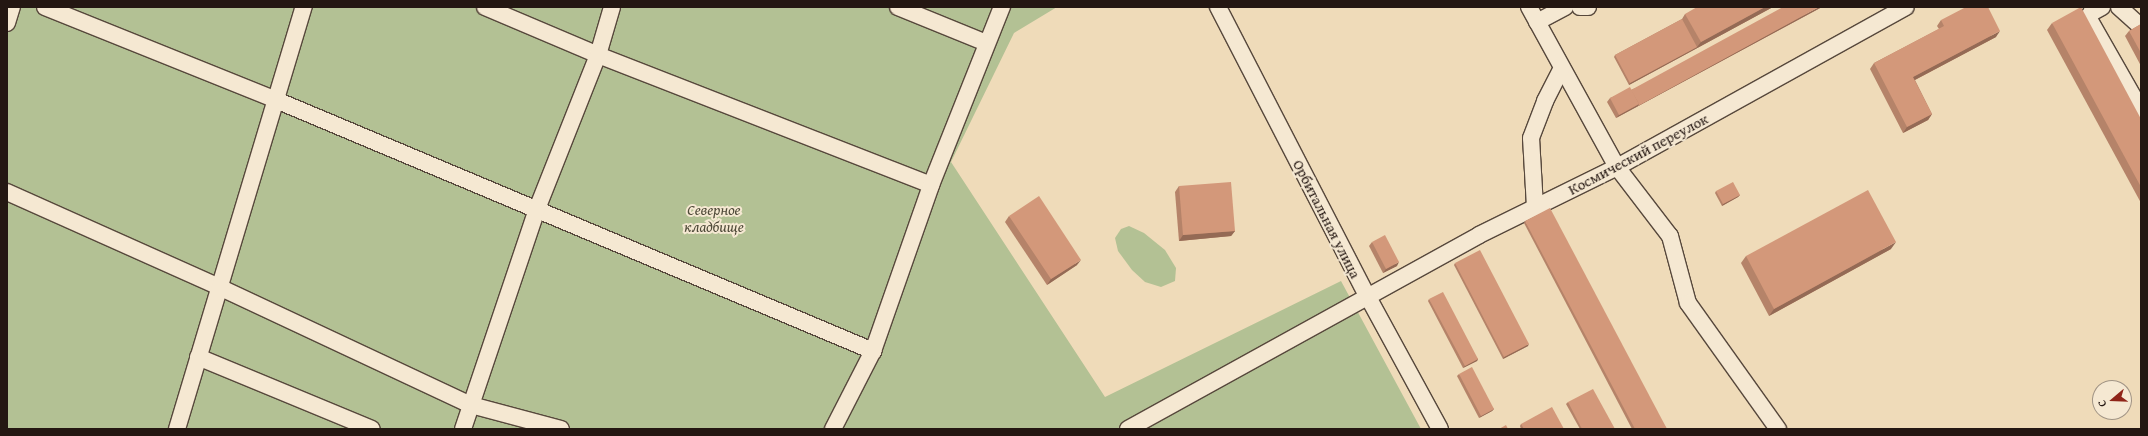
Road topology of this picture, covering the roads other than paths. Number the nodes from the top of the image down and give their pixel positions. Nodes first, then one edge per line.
1 (12, 7) edge
2 (45, 7) edge
3 (304, 7) edge
4 (485, 7) edge
5 (612, 7) edge
6 (898, 7) edge
7 (1002, 7) edge
8 (1218, 7) edge
9 (1529, 7) edge
10 (1564, 7) edge
11 (1580, 7) edge
12 (1588, 7) edge
13 (1906, 7) edge
14 (2102, 7) edge
15 (2119, 7) edge
16 (1537, 22) junction
17 (7, 23) edge
18 (2141, 27) edge
19 (986, 43) junction
20 (598, 54) junction
21 (1562, 68) junction
22 (276, 100) junction
23 (2141, 110) edge
24 (1617, 167) junction
25 (931, 185) junction
26 (7, 192) edge
27 (1535, 207) junction
28 (537, 209) junction
29 (219, 287) junction
30 (1368, 297) junction
31 (873, 351) junction
32 (198, 357) junction
33 (471, 405) junction
34 (177, 429) edge
35 (372, 429) edge
36 (463, 429) edge
37 (561, 429) edge
38 (833, 429) edge
39 (1128, 429) edge
40 (1440, 429) edge
41 (1778, 429) edge

1 - 17 street
2 - 22 street
3 - 22 street
4 - 20 street
5 - 20 street
6 - 19 street
7 - 19 street
8 - 30 street, Орбитальная улица
9 - 16 street
10 - 16 street
11 - 12 street
13 - 24 street, Космический переулок
14 - 23 street
15 - 18 street
16 - 21 street
19 - 25 street
20 - 25 street
20 - 28 street
21 - 24 street
21 - 27 street
22 - 28 street
22 - 29 street
24 - 27 street, Космический переулок
24 - 41 street
25 - 31 street
26 - 29 street
27 - 30 street, Космический переулок
28 - 31 street
28 - 33 street
29 - 32 street
29 - 33 street
30 - 39 street, Космический переулок
30 - 40 street, Орбитальная улица
31 - 38 street
32 - 34 street
32 - 35 street
33 - 36 street
33 - 37 street

